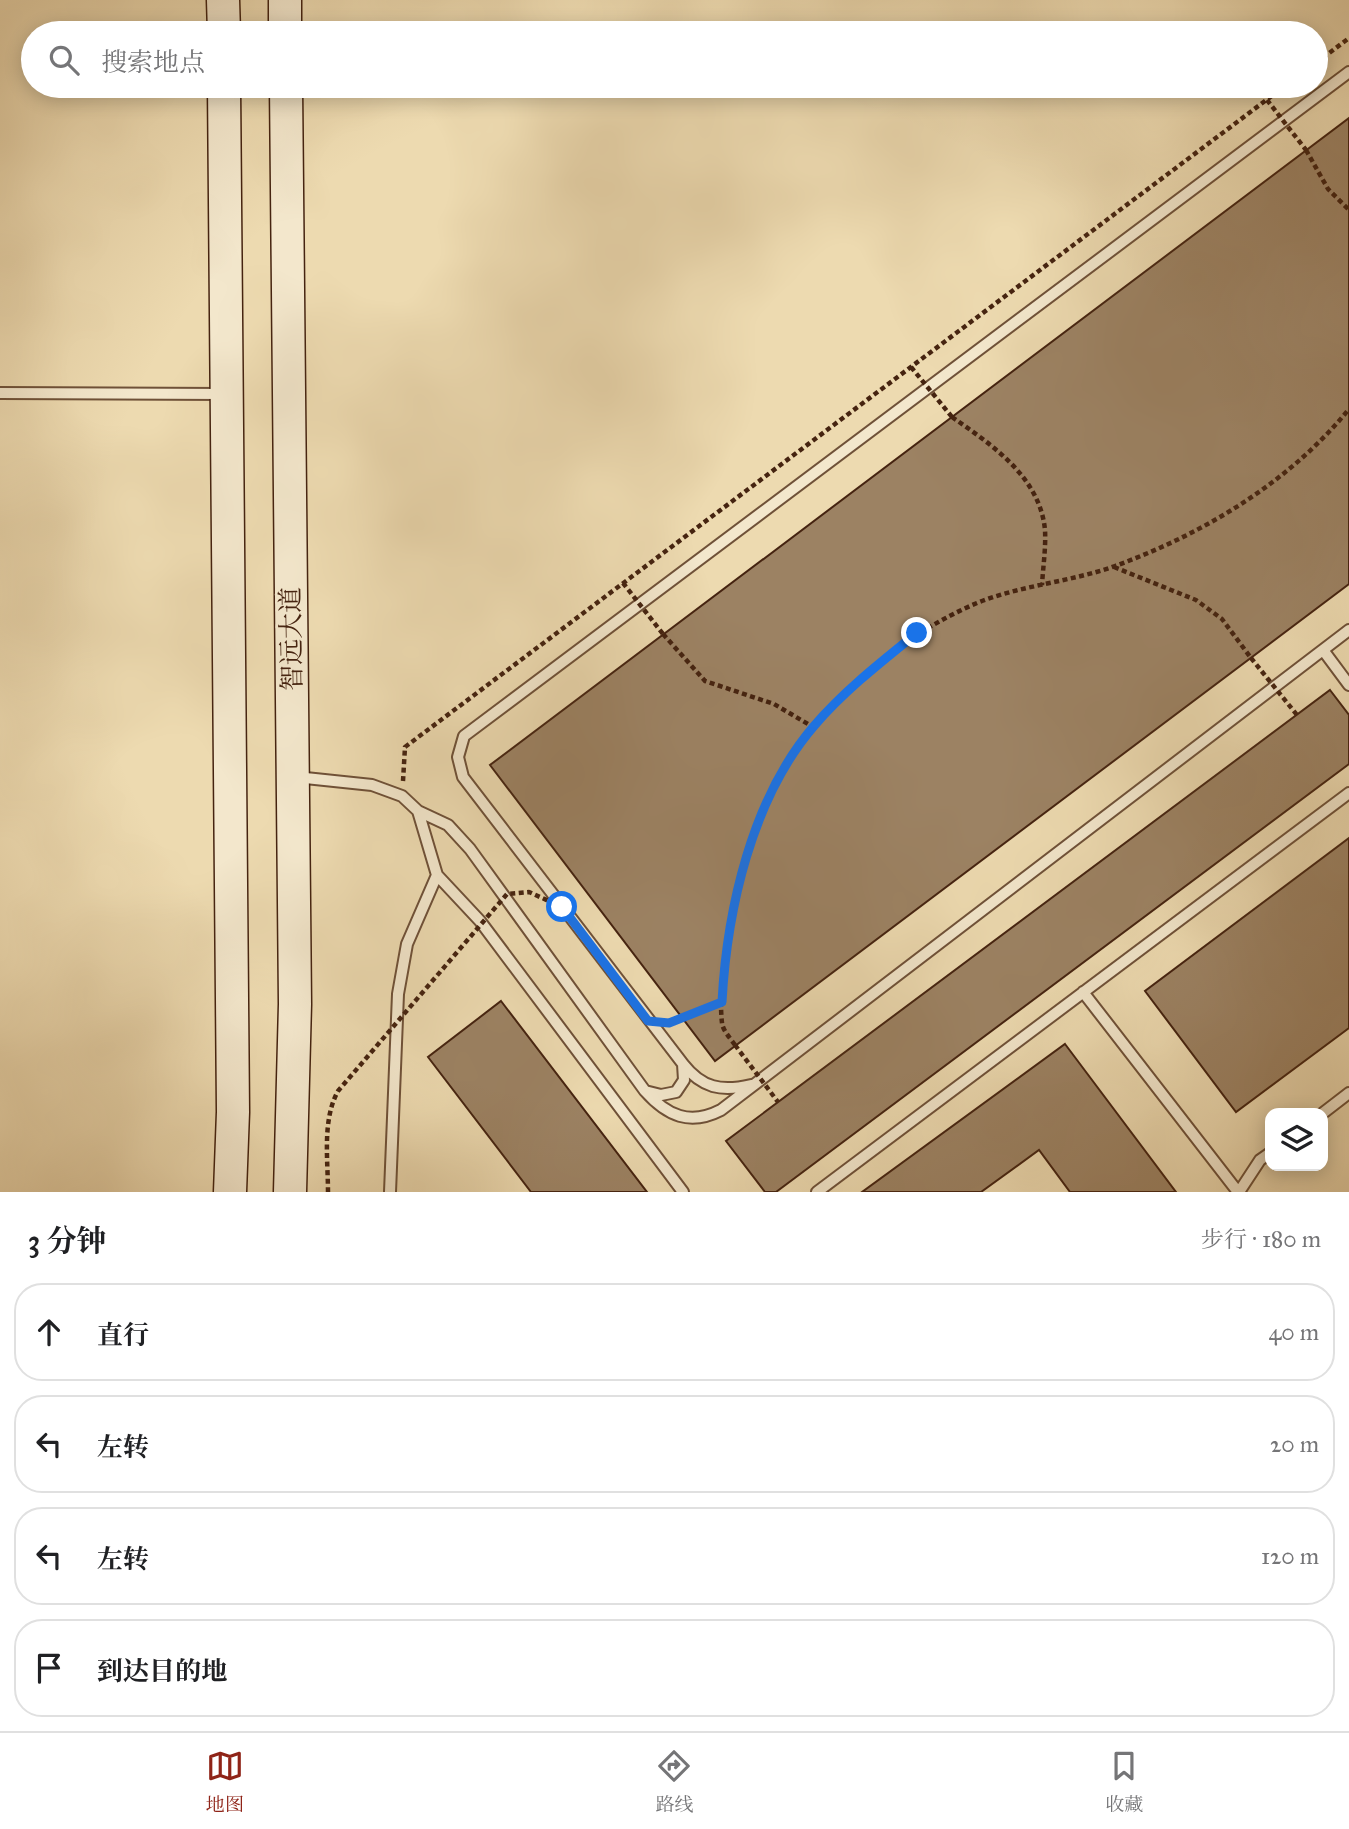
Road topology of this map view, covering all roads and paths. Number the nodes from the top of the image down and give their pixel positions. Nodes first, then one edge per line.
1 (223, 0) edge
2 (285, 0) edge
3 (223, 21) edge
4 (285, 21) edge
5 (1349, 38) edge
6 (1328, 54) edge
7 (1349, 72) edge
8 (1328, 88) edge
9 (224, 98) edge
10 (286, 98) edge
11 (1270, 98) edge
12 (1314, 98) edge
13 (1267, 100) junction
14 (1349, 210) edge
15 (911, 367) junction
16 (0, 393) edge
17 (227, 394) junction
18 (1349, 409) edge
19 (1114, 567) junction
20 (623, 583) junction
21 (1042, 585) junction
22 (1349, 630) edge
23 (1323, 650) junction
24 (1349, 685) edge
25 (1297, 715) dead end
26 (813, 727) junction
27 (292, 777) junction
28 (1349, 793) edge
29 (402, 796) junction
30 (418, 811) junction
31 (437, 875) junction
32 (1083, 992) junction
33 (722, 1002) junction
34 (683, 1064) junction
35 (757, 1083) junction
36 (645, 1091) junction
37 (1349, 1093) edge
38 (778, 1102) dead end
39 (1328, 1109) edge
40 (1265, 1157) edge
41 (230, 1192) edge
42 (290, 1192) edge
43 (328, 1192) edge
44 (390, 1192) edge
45 (683, 1192) edge
46 (817, 1192) edge
47 (1238, 1192) edge

1 - 3 main road
2 - 4 main road
5 - 6 path
7 - 8 lane
9 - 17 main road
10 - 27 main road, 智远大道
11 - 13 path
12 - 34 lane
13 - 14 path, bridge
13 - 15 path
15 - 20 path
15 - 21 path, bridge
16 - 17 lane
17 - 41 main road
18 - 19 path
19 - 21 path
19 - 25 path, bridge
20 - 26 path, bridge
20 - 29 path
21 - 26 path
22 - 23 lane
23 - 24 lane
23 - 35 lane
26 - 33 path
27 - 29 lane
27 - 42 main road, 智远大道
28 - 32 lane
29 - 30 lane
30 - 31 lane
30 - 36 lane
31 - 44 lane
31 - 45 lane
32 - 46 lane
32 - 47 lane
33 - 38 path, bridge
33 - 43 path, bridge
34 - 35 lane
34 - 36 lane
35 - 36 lane
37 - 39 lane
40 - 47 lane

